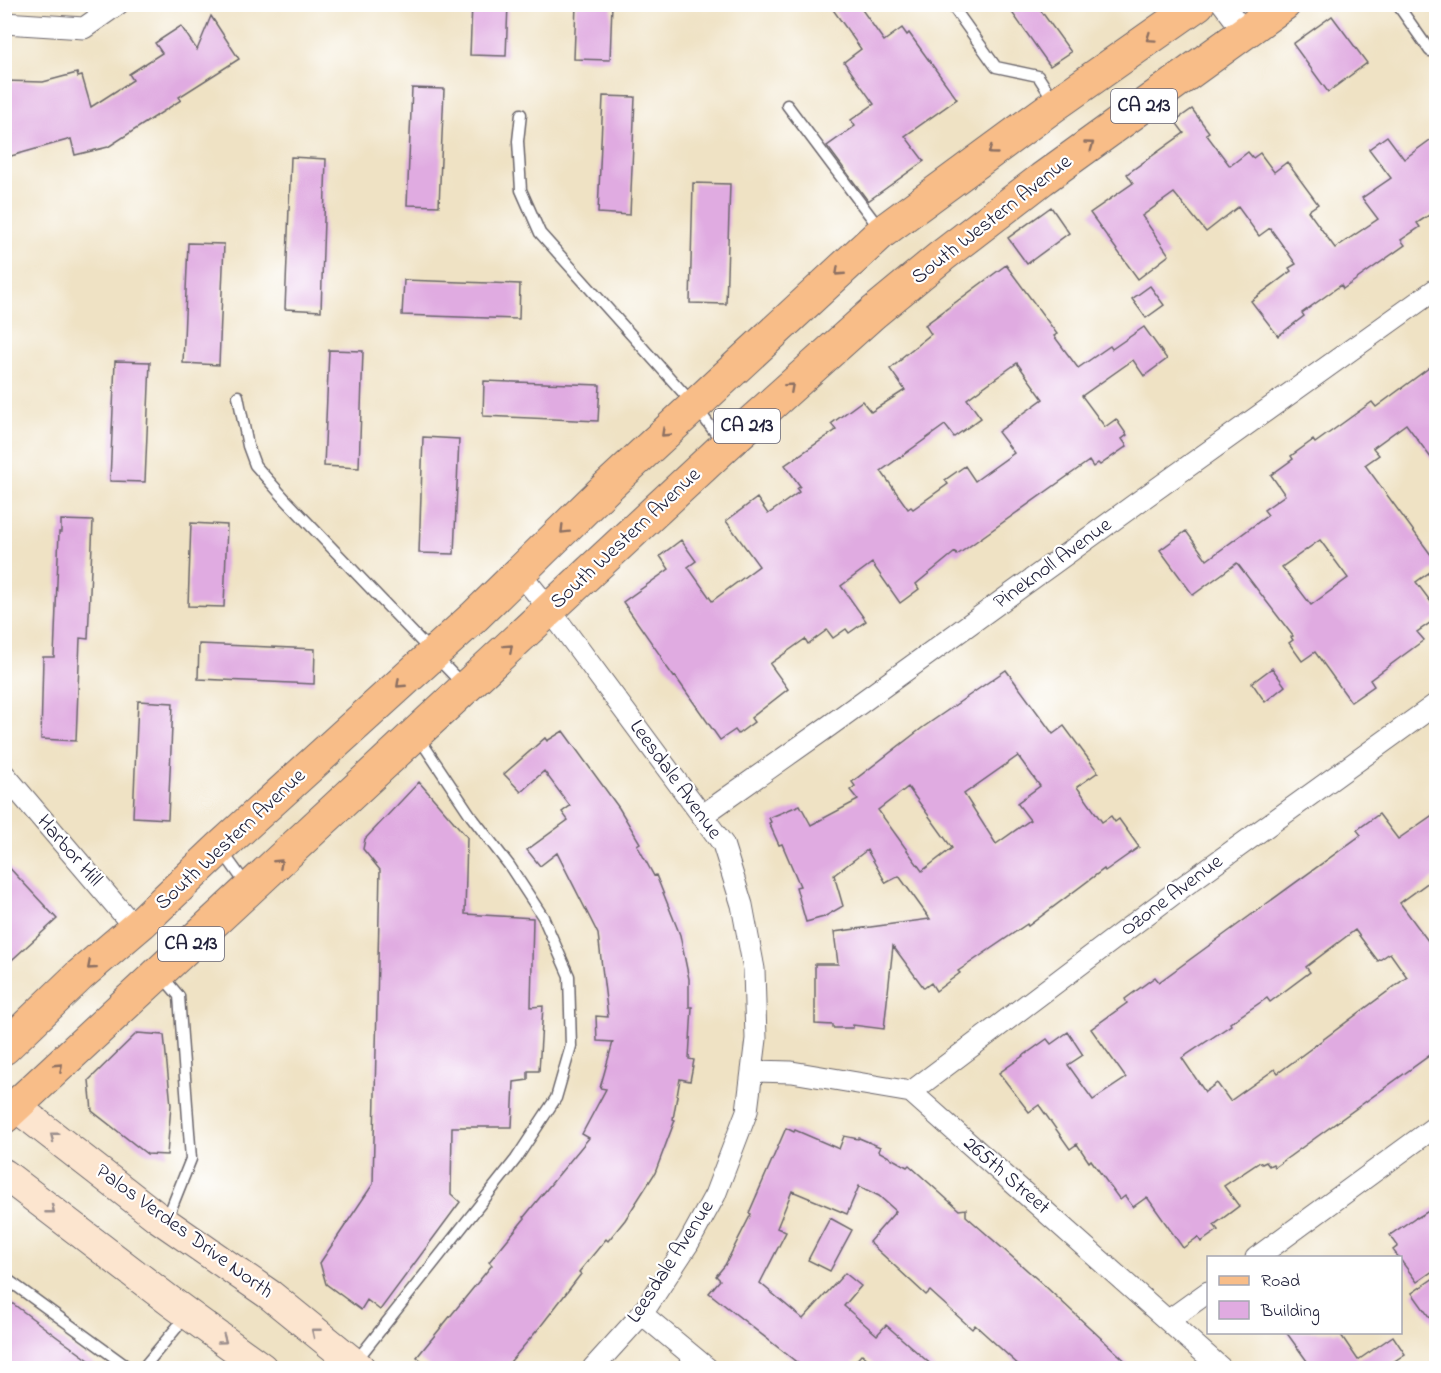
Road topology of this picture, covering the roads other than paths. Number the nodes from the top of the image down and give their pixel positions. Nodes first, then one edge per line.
1 (118, 4) edge
2 (951, 4) edge
3 (1198, 4) edge
4 (1223, 4) edge
5 (1284, 4) edge
6 (1397, 4) edge
7 (4, 22) edge
8 (1245, 33) junction
9 (1437, 50) edge
10 (1056, 104) junction
11 (787, 105) dead end
12 (521, 114) dead end
13 (882, 232) junction
14 (1437, 289) edge
15 (238, 396) dead end
16 (695, 406) junction
17 (725, 446) junction
18 (520, 573) junction
19 (550, 610) junction
20 (433, 654) junction
21 (465, 687) junction
22 (1437, 704) edge
23 (416, 734) junction
24 (4, 774) edge
25 (703, 814) junction
26 (220, 848) junction
27 (250, 890) junction
28 (135, 928) junction
29 (160, 974) junction
30 (4, 1048) edge
31 (752, 1071) junction
32 (911, 1092) junction
33 (8, 1108) edge
34 (1437, 1126) edge
35 (4, 1174) edge
36 (166, 1223) junction
37 (1257, 1256) edge
38 (4, 1277) edge
39 (1207, 1293) edge
40 (188, 1314) junction
41 (642, 1314) junction
42 (1169, 1320) junction
43 (357, 1366) edge
44 (129, 1368) edge
45 (143, 1368) edge
46 (262, 1368) edge
47 (593, 1368) edge
48 (707, 1368) edge
49 (1221, 1368) edge

1 - 7 street
2 - 10 lane
3 -> 10 main road, South Western Avenue / CA 213
4 - 8 street
5 - 8 main road, South Western Avenue / CA 213
6 - 9 lane
17 -> 8 main road, South Western Avenue / CA 213
10 -> 13 main road, South Western Avenue / CA 213
11 - 13 lane
12 - 16 lane
13 -> 16 main road, South Western Avenue / CA 213
14 - 25 street, Pineknoll Avenue
15 - 20 lane
16 - 17 lane
16 -> 18 main road, South Western Avenue / CA 213
17 - 19 main road, South Western Avenue / CA 213
18 - 19 street, Leesdale Avenue
18 - 20 main road, South Western Avenue / CA 213
21 -> 19 main road, South Western Avenue / CA 213
19 - 25 street, Leesdale Avenue
20 - 21 lane
20 -> 26 main road, South Western Avenue / CA 213
21 - 23 main road, South Western Avenue / CA 213
22 - 32 street, Ozone Avenue
27 -> 23 main road, South Western Avenue / CA 213
23 - 43 lane
24 - 28 street, Harbor Hill
25 - 31 street, Leesdale Avenue
26 - 27 lane
26 - 28 main road, South Western Avenue / CA 213
27 - 29 main road, South Western Avenue / CA 213
28 -> 30 main road, South Western Avenue / CA 213
33 -> 29 main road, South Western Avenue / CA 213
29 - 36 lane
31 - 32 street
31 - 41 street, Leesdale Avenue
32 - 42 street, 265th Street
36 -> 33 main road, Palos Verdes Drive North
34 - 37 street
35 -> 40 main road
43 -> 36 main road, Palos Verdes Drive North
38 - 44 lane
39 - 42 street
40 - 45 lane
40 -> 46 main road
41 - 47 street, Leesdale Avenue
41 - 48 street
42 - 49 street, 265th Street

